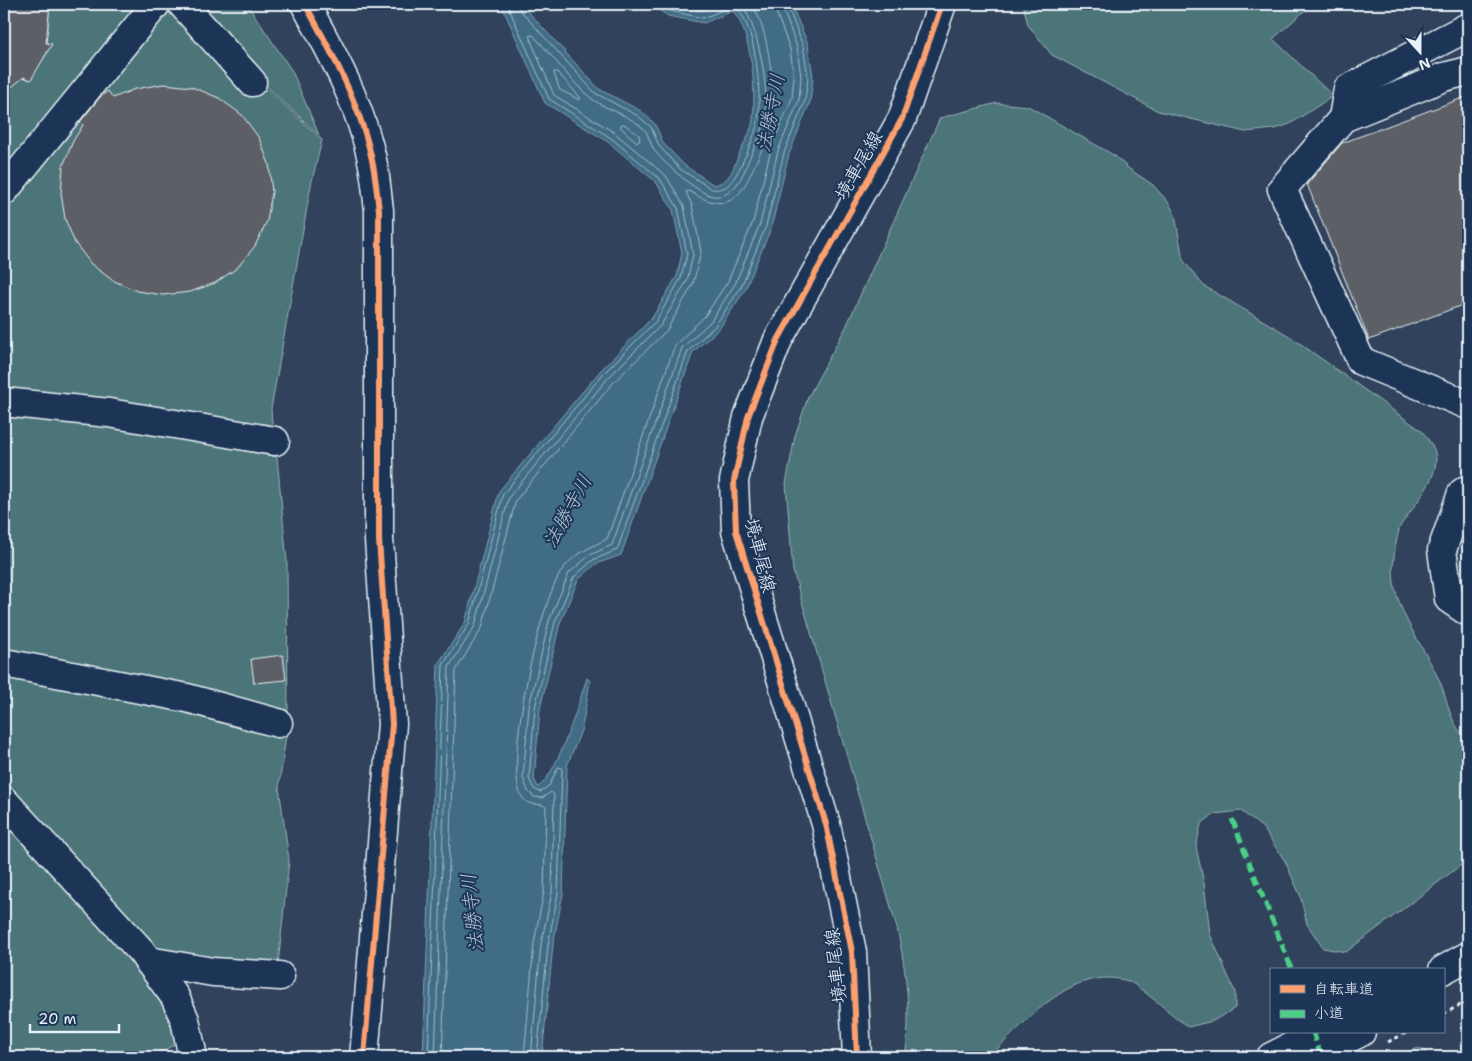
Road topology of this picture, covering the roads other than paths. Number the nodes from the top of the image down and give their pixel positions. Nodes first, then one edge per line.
1 (156, 4) edge
2 (182, 4) edge
3 (305, 4) edge
4 (942, 4) edge
5 (1468, 27) edge
6 (1468, 71) edge
7 (252, 82) dead end
8 (1343, 118) junction
9 (4, 191) edge
10 (4, 402) edge
11 (1468, 404) edge
12 (275, 442) dead end
13 (1468, 489) edge
14 (1468, 612) edge
15 (4, 663) edge
16 (278, 723) dead end
17 (4, 801) edge
18 (1468, 956) edge
19 (148, 960) junction
20 (1444, 969) edge
21 (280, 976) dead end
22 (1468, 977) edge
23 (1444, 989) edge
24 (1316, 1034) edge
25 (1357, 1034) edge
26 (193, 1057) edge
27 (364, 1057) edge
28 (857, 1057) edge
29 (1271, 1057) edge
30 (1313, 1057) edge

1 - 9 main road
2 - 7 main road
3 - 27 main road
4 - 28 main road, 境車尾線
5 - 8 main road
6 - 8 main road
8 - 11 main road
10 - 12 main road
13 - 14 main road
15 - 16 main road
17 - 19 main road
18 - 20 main road
19 - 21 main road
19 - 26 main road
22 - 23 main road
24 - 29 main road
25 - 30 main road

